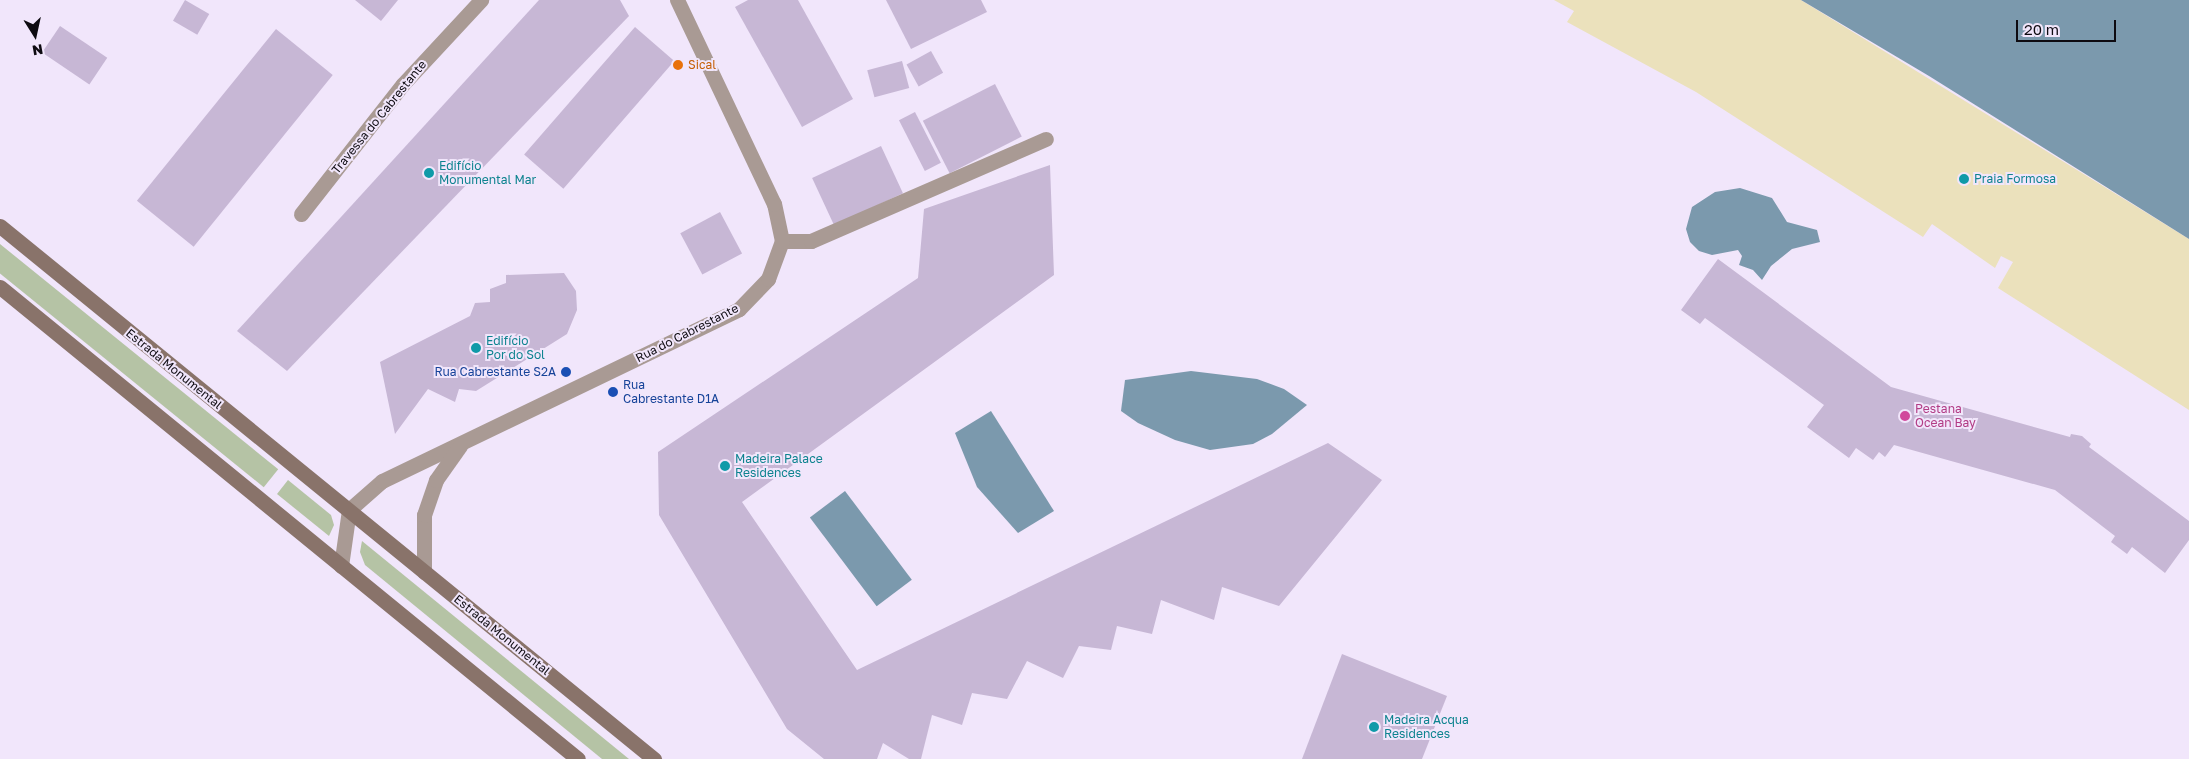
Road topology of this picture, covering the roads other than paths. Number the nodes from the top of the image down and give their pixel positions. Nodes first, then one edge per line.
1 (481, 0) edge
2 (677, 0) edge
3 (1046, 139) dead end
4 (301, 214) dead end
5 (0, 226) edge
6 (782, 240) junction
7 (0, 287) edge
8 (461, 445) junction
9 (349, 510) junction
10 (341, 566) junction
11 (424, 572) junction
12 (578, 759) edge
13 (654, 759) edge

1 - 4 street, Travessa do Cabrestante
2 - 6 street
3 - 6 street
5 - 9 main road, Estrada Monumental
6 - 8 street, Rua do Cabrestante
7 - 10 main road
8 - 9 street, Rua do Cabrestante
8 - 11 street, Rua do Cabrestante
9 - 10 street
9 - 11 main road, Estrada Monumental
10 - 12 main road
11 - 13 main road, Estrada Monumental

